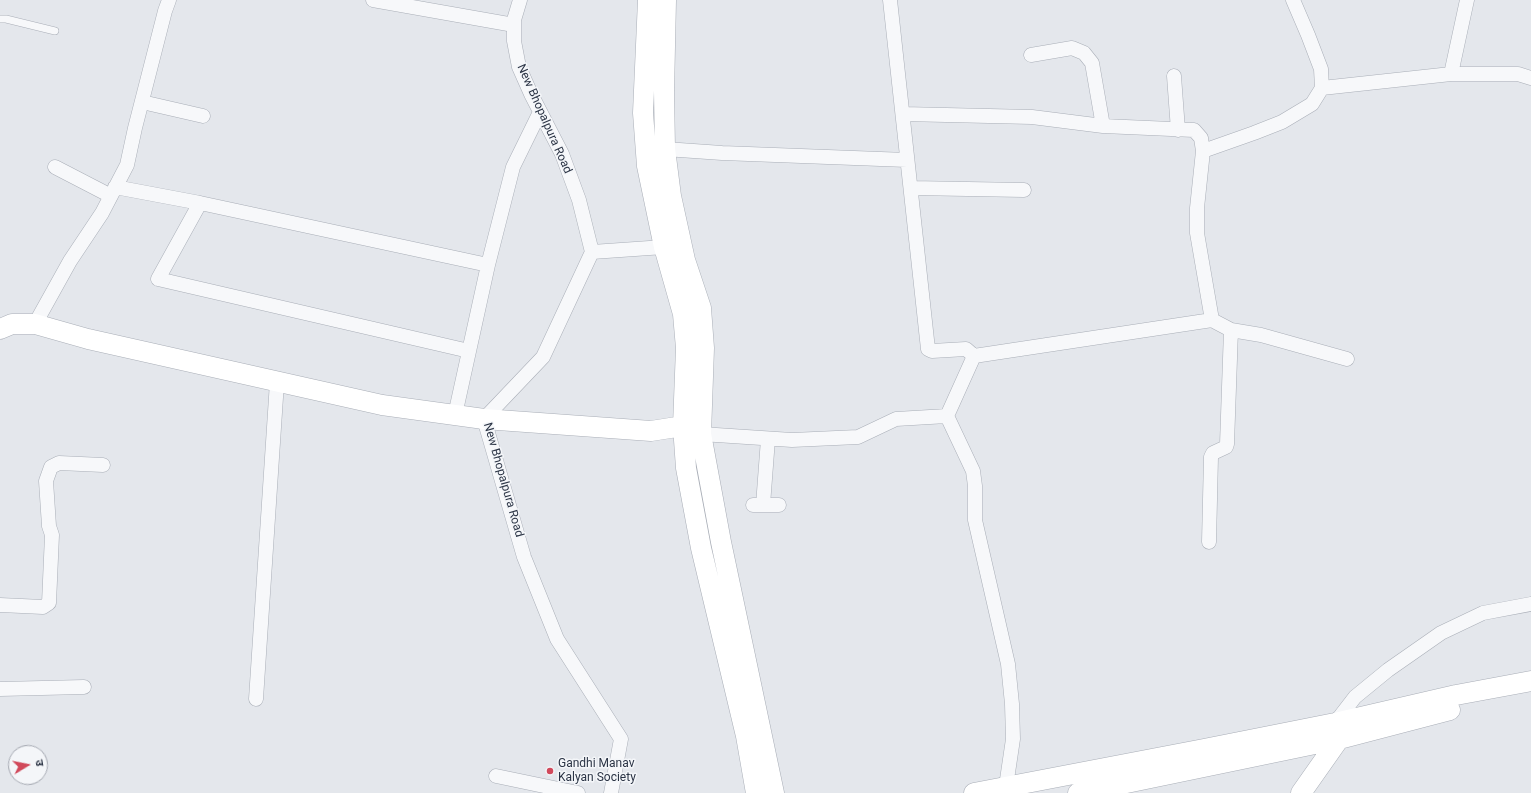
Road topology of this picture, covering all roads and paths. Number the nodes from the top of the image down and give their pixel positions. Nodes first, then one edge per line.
1 (169, 0) edge
2 (373, 0) edge
3 (520, 0) edge
4 (648, 0) edge
5 (666, 0) edge
6 (890, 0) edge
7 (1293, 0) edge
8 (1467, 0) edge
9 (0, 19) edge
10 (514, 26) junction
11 (55, 31) dead end
12 (1031, 55) dead end
13 (1451, 74) junction
14 (1174, 76) dead end
15 (1531, 78) edge
16 (1322, 88) junction
17 (142, 102) junction
18 (540, 112) junction
19 (903, 114) junction
20 (203, 116) dead end
21 (1103, 126) junction
22 (1178, 130) junction
23 (665, 149) junction
24 (1203, 151) junction
25 (907, 160) junction
26 (55, 167) dead end
27 (911, 188) junction
28 (1024, 190) dead end
29 (113, 192) junction
30 (200, 204) junction
31 (664, 247) junction
32 (592, 252) junction
33 (488, 265) junction
34 (1212, 320) junction
35 (36, 324) junction
36 (0, 329) edge
37 (1231, 330) junction
38 (469, 351) junction
39 (974, 356) junction
40 (1346, 359) dead end
41 (278, 382) junction
42 (455, 415) junction
43 (947, 416) junction
44 (484, 419) junction
45 (683, 426) junction
46 (701, 434) junction
47 (768, 438) junction
48 (103, 465) dead end
49 (779, 505) dead end
50 (1209, 542) dead end
51 (1531, 604) edge
52 (0, 605) edge
53 (1531, 681) edge
54 (84, 687) dead end
55 (0, 689) edge
56 (1531, 695) edge
57 (256, 699) dead end
58 (1337, 731) junction
59 (496, 776) dead end
60 (530, 788) edge
61 (1006, 790) edge
62 (578, 793) edge
63 (611, 793) edge
64 (756, 793) edge
65 (774, 793) edge
66 (974, 793) edge
67 (1078, 793) edge
68 (1301, 793) edge

1 - 17 street
2 - 10 street
3 - 10 street, New Bhopalpura Road
4 - 31 street
5 - 23 street
6 - 19 street
7 - 16 street
8 - 13 street
9 - 11 lane
10 - 18 street, New Bhopalpura Road
12 - 21 street
13 - 15 street
13 - 16 street
14 - 22 street
16 - 24 street
17 - 20 street
17 - 29 street
18 - 32 street, New Bhopalpura Road
18 - 33 street
19 - 21 street
19 - 25 street
21 - 22 street
22 - 24 street
23 - 25 street
23 - 46 street
24 - 34 street
25 - 27 street
26 - 29 street
27 - 28 street
27 - 39 street
29 - 30 street
29 - 35 street
30 - 33 street
30 - 38 street
31 - 32 street
31 - 45 street
32 - 44 street, New Bhopalpura Road
33 - 38 street
34 - 37 street
34 - 39 street
35 - 36 street
35 - 41 street
37 - 40 street
37 - 50 street
38 - 42 street
39 - 43 street
41 - 42 street
41 - 57 street
42 - 44 street
43 - 47 street
43 - 61 street
44 - 45 street
44 - 63 street, New Bhopalpura Road
45 - 46 street
45 - 64 street
46 - 47 street
46 - 65 street
47 - 49 street
48 - 52 street
51 - 58 street
53 - 58 street
54 - 55 street
56 - 58 street
58 - 61 street
58 - 67 street
58 - 68 street
59 - 60 street
60 - 62 street
61 - 66 street

